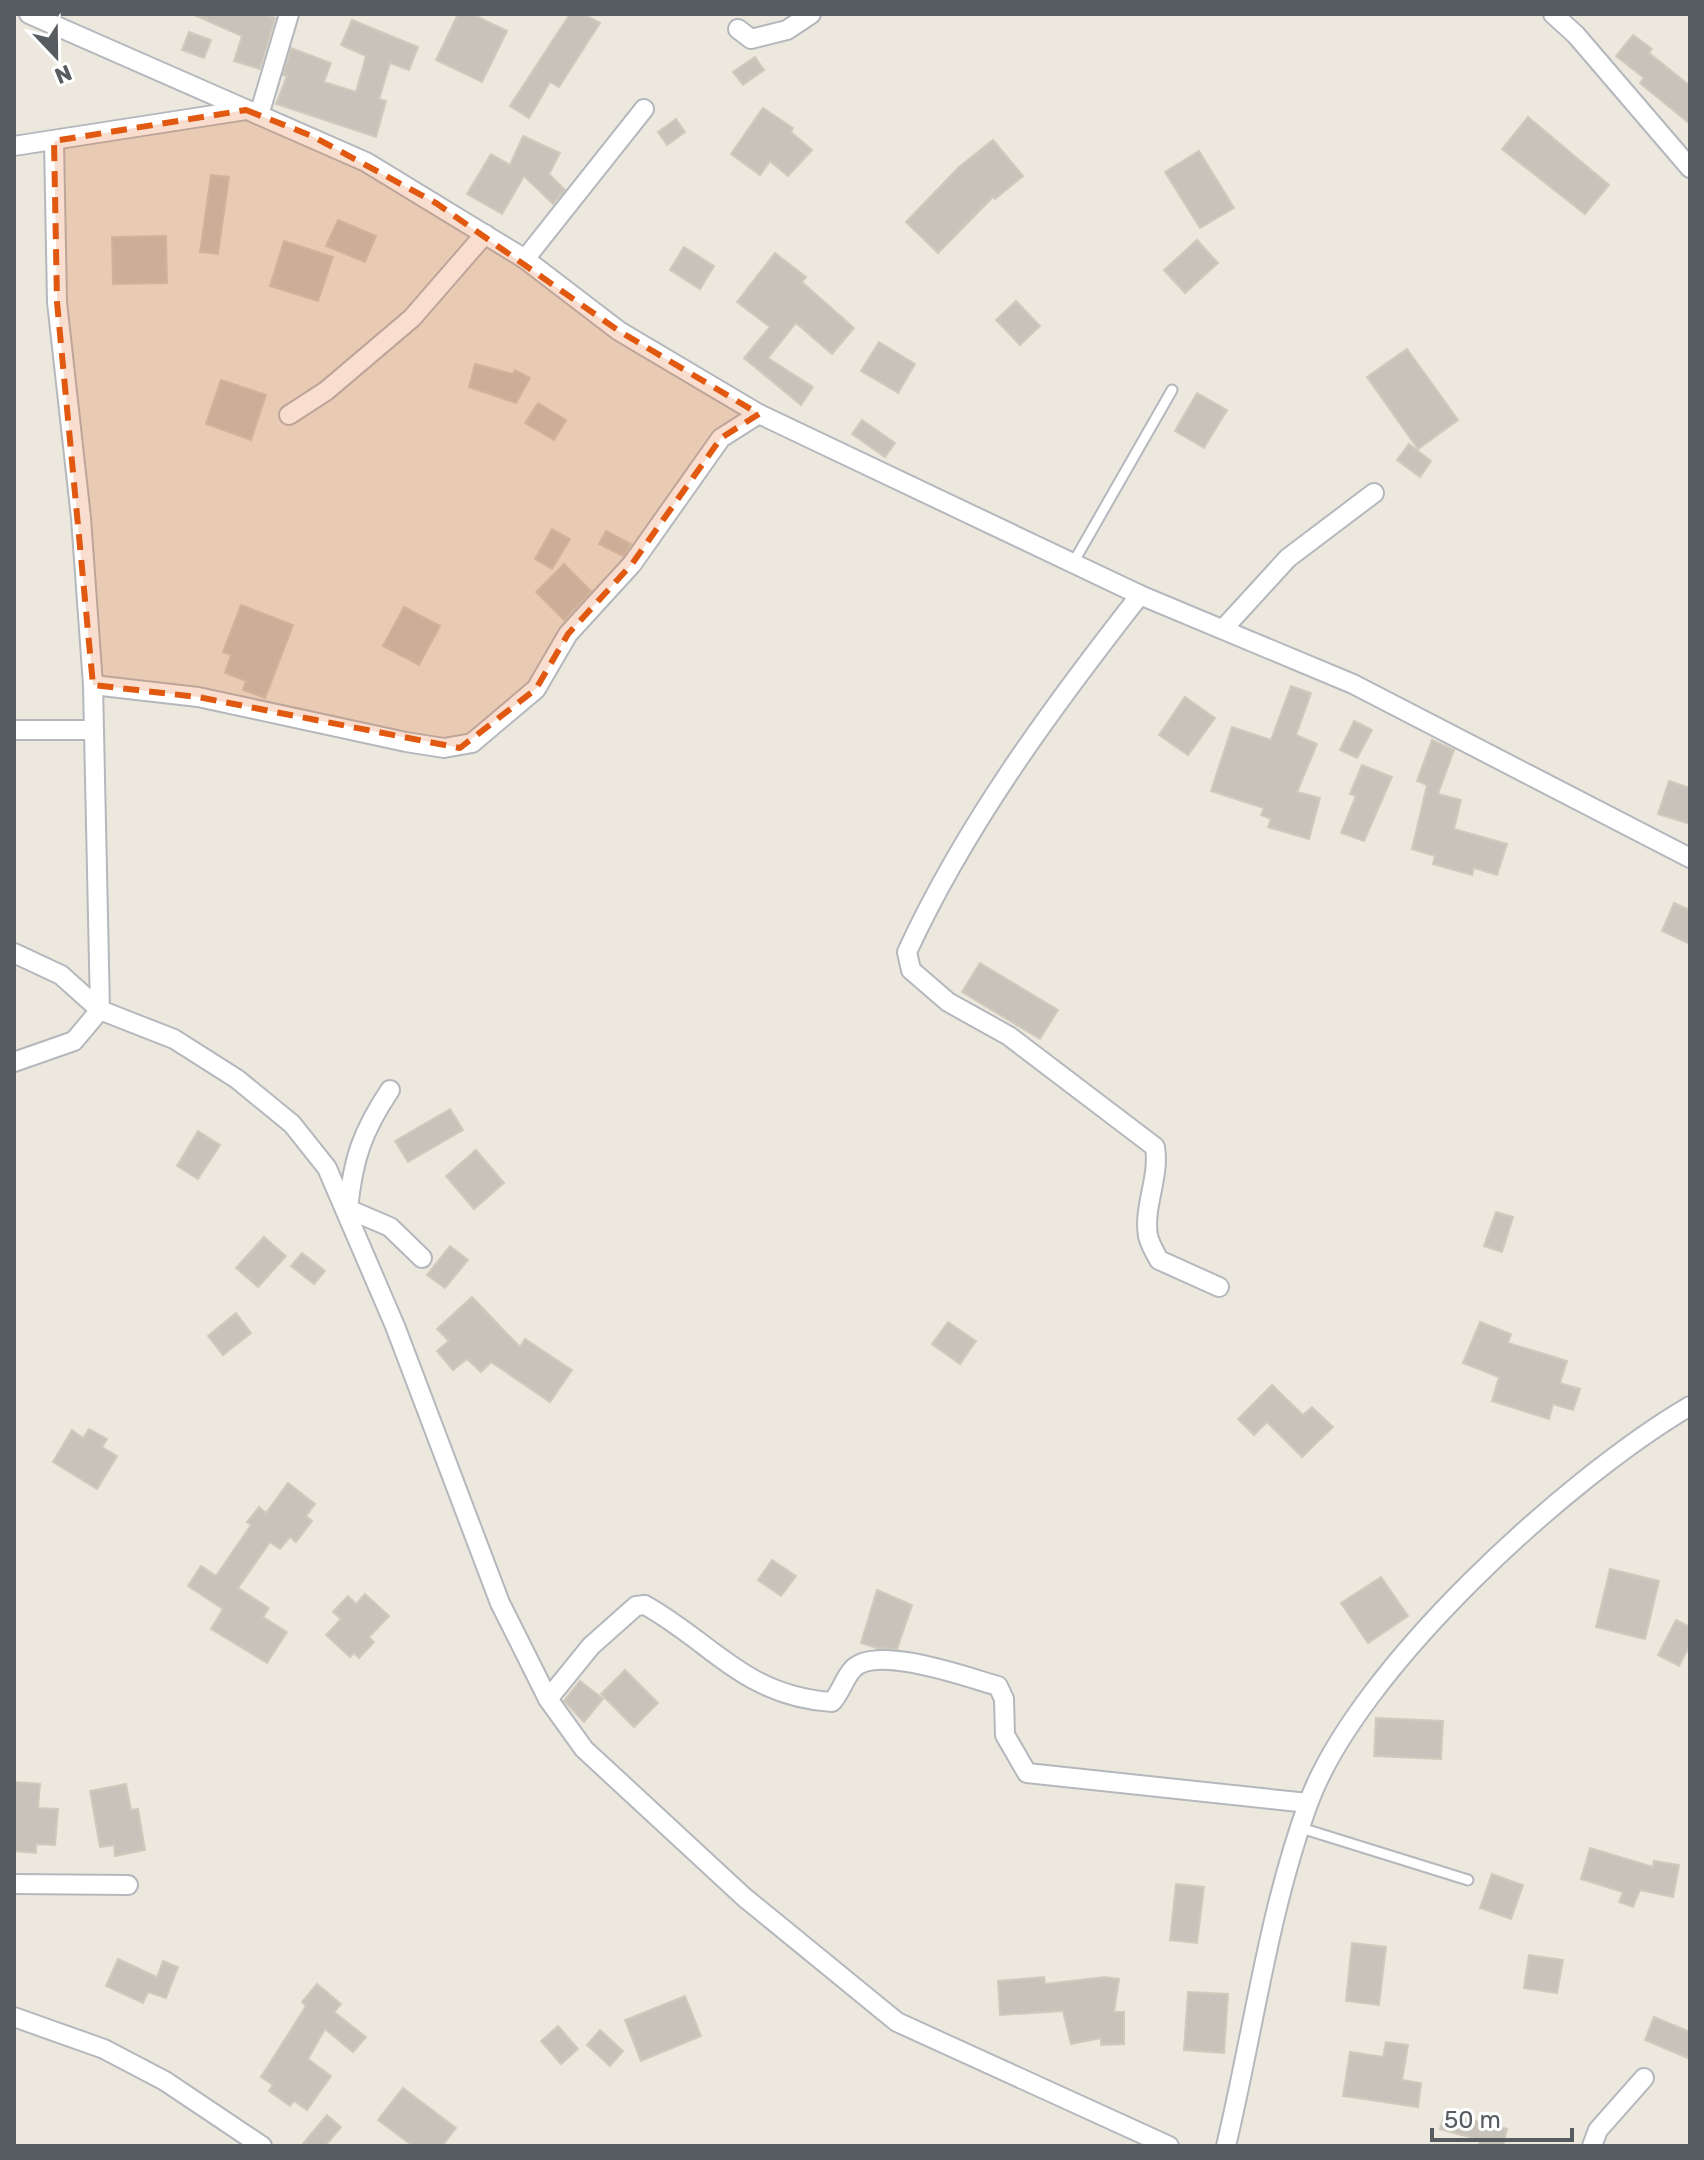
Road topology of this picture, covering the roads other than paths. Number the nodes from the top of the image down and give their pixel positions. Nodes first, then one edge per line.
1 (29, 14) edge
2 (289, 14) edge
3 (811, 14) edge
4 (1553, 14) edge
5 (738, 29) dead end
6 (644, 109) dead end
7 (252, 113) junction
8 (54, 141) junction
9 (14, 146) edge
10 (1690, 168) edge
11 (485, 234) junction
12 (525, 259) junction
13 (1172, 390) dead end
14 (759, 414) junction
15 (289, 415) dead end
16 (1374, 493) dead end
17 (1073, 563) junction
18 (1140, 595) junction
19 (1224, 628) junction
20 (93, 685) junction
21 (14, 730) edge
22 (93, 730) junction
23 (1690, 858) edge
24 (14, 953) edge
25 (100, 1010) junction
26 (14, 1062) edge
27 (390, 1090) dead end
28 (348, 1209) junction
29 (422, 1258) dead end
30 (1219, 1287) dead end
31 (1690, 1406) edge
32 (548, 1699) junction
33 (1308, 1803) junction
34 (1301, 1828) junction
35 (1468, 1880) dead end
36 (14, 1884) edge
37 (128, 1885) dead end
38 (14, 2017) edge
39 (1644, 2078) dead end
40 (262, 2146) edge
41 (1169, 2146) edge
42 (1226, 2146) edge
43 (1592, 2146) edge

1 - 7 street
2 - 7 street
3 - 5 street
4 - 10 street
6 - 12 street
7 - 8 street
7 - 11 street
8 - 9 street
8 - 20 street
11 - 12 street
11 - 15 street
12 - 14 street
13 - 17 lane
14 - 17 street
14 - 20 street
16 - 19 street
17 - 18 street
18 - 19 street
18 - 30 street
19 - 23 street
20 - 22 street
21 - 22 street
22 - 25 street
24 - 25 street
25 - 26 street
25 - 28 street
27 - 28 street
28 - 29 street
28 - 32 street
31 - 33 street
32 - 33 street
32 - 41 street
33 - 34 street
34 - 35 lane
34 - 42 street
36 - 37 street
38 - 40 street
39 - 43 street

